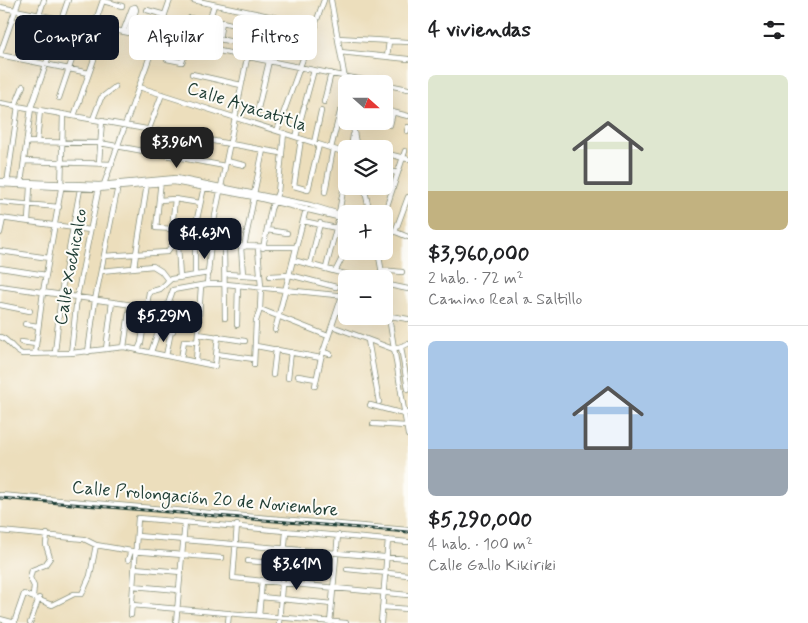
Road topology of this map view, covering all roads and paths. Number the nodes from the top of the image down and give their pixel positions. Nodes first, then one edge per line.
1 (19, 0) edge
2 (44, 0) edge
3 (68, 0) edge
4 (170, 0) edge
5 (193, 0) edge
6 (230, 0) edge
7 (324, 0) edge
8 (331, 0) edge
9 (103, 1) edge
10 (209, 2) edge
11 (214, 5) junction
12 (122, 6) dead end
13 (0, 7) edge
14 (227, 7) junction
15 (16, 10) junction
16 (148, 10) dead end
17 (256, 14) joint
18 (39, 15) joint
19 (63, 15) edge
20 (98, 15) edge
21 (165, 15) joint
22 (211, 15) edge
23 (261, 15) edge
24 (317, 23) edge
25 (233, 24) edge
26 (119, 31) edge
27 (125, 32) junction
28 (129, 33) edge
29 (338, 38) junction
30 (389, 41) junction
31 (233, 42) edge
32 (408, 42) edge
33 (340, 52) junction
34 (0, 54) edge
35 (387, 57) junction
36 (408, 59) edge
37 (47, 60) edge
38 (72, 60) edge
39 (94, 60) edge
40 (149, 60) edge
41 (245, 60) edge
42 (269, 60) joint
43 (302, 60) edge
44 (46, 64) junction
45 (299, 67) junction
46 (69, 69) junction
47 (314, 70) junction
48 (89, 73) junction
49 (331, 73) junction
50 (192, 74) dead end
51 (345, 75) joint
52 (240, 85) junction
53 (393, 85) edge
54 (23, 86) dead end
55 (115, 87) dead end
56 (139, 87) junction
57 (408, 88) edge
58 (162, 94) junction
59 (59, 98) dead end
60 (324, 102) dead end
61 (0, 103) edge
62 (16, 106) junction
63 (31, 108) junction
64 (40, 110) junction
65 (321, 111) dead end
66 (393, 112) edge
67 (257, 113) dead end
68 (63, 114) junction
69 (74, 116) junction
70 (408, 116) edge
71 (234, 117) junction
72 (93, 119) junction
73 (102, 120) junction
74 (338, 121) edge
75 (126, 125) junction
76 (149, 129) junction
77 (277, 131) junction
78 (354, 131) joint
79 (170, 133) junction
80 (284, 133) junction
81 (299, 138) junction
82 (352, 140) edge
83 (356, 140) edge
84 (27, 142) junction
85 (37, 142) junction
86 (62, 142) junction
87 (100, 143) junction
88 (229, 144) junction
89 (316, 144) junction
90 (118, 145) junction
91 (332, 149) junction
92 (263, 150) junction
93 (338, 151) edge
94 (405, 151) dead end
95 (282, 153) junction
96 (170, 154) junction
97 (393, 155) edge
98 (406, 159) edge
99 (24, 161) junction
100 (61, 162) junction
101 (99, 163) junction
102 (112, 164) junction
103 (225, 164) junction
104 (244, 165) dead end
105 (393, 172) edge
106 (398, 173) junction
107 (161, 181) junction
108 (0, 182) edge
109 (7, 183) junction
110 (21, 183) junction
111 (147, 184) junction
112 (118, 185) junction
113 (30, 187) junction
114 (61, 187) junction
115 (101, 187) junction
116 (204, 187) junction
117 (393, 187) edge
118 (220, 188) junction
119 (80, 189) junction
120 (325, 192) dead end
121 (254, 196) junction
122 (408, 197) edge
123 (176, 199) junction
124 (159, 200) junction
125 (275, 200) junction
126 (0, 202) edge
127 (200, 203) junction
128 (29, 204) junction
129 (59, 207) junction
130 (306, 209) junction
131 (338, 215) edge
132 (338, 215) edge
133 (1, 218) edge
134 (338, 219) edge
135 (28, 221) junction
136 (303, 221) junction
137 (320, 223) junction
138 (56, 224) junction
139 (74, 227) junction
140 (336, 227) junction
141 (195, 228) junction
142 (172, 229) junction
143 (90, 230) junction
144 (266, 230) junction
145 (212, 231) junction
146 (395, 232) joint
147 (0, 233) edge
148 (287, 233) dead end
149 (393, 233) edge
150 (408, 239) edge
151 (178, 246) junction
152 (195, 246) junction
153 (210, 246) junction
154 (224, 246) junction
155 (243, 247) junction
156 (296, 247) junction
157 (261, 248) junction
158 (0, 251) edge
159 (136, 253) junction
160 (104, 256) junction
161 (49, 258) junction
162 (293, 260) junction
163 (341, 260) edge
164 (379, 260) edge
165 (310, 264) junction
166 (134, 267) junction
167 (0, 268) edge
168 (326, 268) junction
169 (336, 270) joint
170 (381, 270) edge
171 (393, 271) edge
172 (101, 272) junction
173 (402, 272) dead end
174 (209, 273) junction
175 (195, 274) junction
176 (226, 274) junction
177 (46, 275) junction
178 (242, 275) junction
179 (290, 275) junction
180 (189, 276) junction
181 (260, 276) junction
182 (270, 276) dead end
183 (180, 278) junction
184 (167, 282) junction
185 (208, 284) junction
186 (226, 284) junction
187 (238, 285) junction
188 (0, 286) edge
189 (201, 286) junction
190 (393, 286) edge
191 (261, 287) junction
192 (336, 287) dead end
193 (185, 288) junction
194 (286, 288) junction
195 (408, 288) edge
196 (173, 290) junction
197 (43, 292) junction
198 (61, 294) junction
199 (338, 295) edge
200 (77, 297) junction
201 (95, 300) junction
202 (112, 302) junction
203 (168, 304) junction
204 (0, 305) edge
205 (130, 305) junction
206 (147, 307) junction
207 (260, 309) junction
208 (30, 311) dead end
209 (338, 311) edge
210 (279, 316) junction
211 (393, 316) edge
212 (225, 318) dead end
213 (408, 319) edge
214 (25, 324) dead end
215 (238, 325) dead end
216 (388, 325) edge
217 (38, 326) junction
218 (332, 326) junction
219 (159, 328) junction
220 (274, 330) dead end
221 (173, 331) junction
222 (198, 334) junction
223 (218, 336) junction
224 (328, 336) junction
225 (0, 337) edge
226 (368, 340) junction
227 (245, 341) dead end
228 (21, 342) dead end
229 (198, 342) junction
230 (36, 344) junction
231 (408, 344) edge
232 (256, 346) junction
233 (124, 347) junction
234 (401, 347) junction
235 (276, 349) junction
236 (106, 350) junction
237 (138, 350) junction
238 (393, 350) junction
239 (88, 352) junction
240 (151, 352) junction
241 (291, 352) junction
242 (323, 352) junction
243 (35, 353) junction
244 (55, 353) junction
245 (71, 353) junction
246 (217, 354) junction
247 (330, 354) dead end
248 (166, 356) junction
249 (321, 358) junction
250 (181, 359) junction
251 (254, 359) junction
252 (406, 360) edge
253 (196, 362) junction
254 (254, 365) dead end
255 (273, 375) dead end
256 (298, 376) dead end
257 (288, 378) dead end
258 (316, 379) junction
259 (315, 386) dead end
260 (408, 390) edge
261 (379, 402) dead end
262 (370, 405) dead end
263 (406, 414) edge
264 (373, 424) dead end
265 (406, 426) junction
266 (408, 435) edge
267 (0, 495) edge
268 (185, 522) junction
269 (237, 526) junction
270 (408, 530) edge
271 (0, 531) edge
272 (286, 531) junction
273 (47, 534) junction
274 (137, 536) junction
275 (338, 536) junction
276 (184, 540) junction
277 (388, 540) junction
278 (408, 542) edge
279 (236, 544) junction
280 (96, 545) junction
281 (284, 548) junction
282 (133, 551) junction
283 (336, 553) junction
284 (182, 555) junction
285 (386, 557) junction
286 (222, 558) dead end
287 (408, 559) edge
288 (128, 560) dead end
289 (248, 561) dead end
290 (283, 564) junction
291 (324, 567) dead end
292 (134, 568) junction
293 (347, 569) dead end
294 (181, 572) junction
295 (385, 573) junction
296 (408, 575) edge
297 (262, 580) junction
298 (282, 582) junction
299 (133, 586) junction
300 (333, 587) junction
301 (179, 590) junction
302 (383, 592) junction
303 (408, 595) edge
304 (36, 597) junction
305 (261, 597) junction
306 (280, 599) junction
307 (332, 604) junction
308 (132, 605) junction
309 (382, 607) junction
310 (178, 609) junction
311 (408, 609) edge
312 (229, 613) junction
313 (131, 615) dead end
314 (259, 616) junction
315 (0, 619) edge
316 (279, 620) edge
317 (330, 622) edge
318 (14, 623) edge
319 (30, 623) edge
320 (176, 623) edge
321 (228, 623) edge
322 (346, 623) edge
323 (381, 623) edge

1 - 15 street
2 - 18 street
3 - 19 street
4 - 21 street, Calle Xochicalco
5 - 10 street
6 - 14 street
7 - 24 street
8 - 29 street
9 - 12 street
9 - 20 street
10 - 11 street
11 - 14 street
11 - 22 street
13 - 15 street
14 - 17 street
15 - 18 street
15 - 34 street
16 - 21 street
17 - 23 street
25 - 31 street
26 - 27 street
27 - 27 street
27 - 28 street
29 - 30 street
29 - 33 street
30 - 32 street
30 - 35 street
33 - 35 street
33 - 51 street
34 - 44 street
35 - 36 street
37 - 44 street
38 - 46 street
39 - 48 street
40 - 56 street, Calle Xochicalco
41 - 52 street
42 - 45 street
42 - 67 street
43 - 45 street
44 - 46 street
44 - 63 street
45 - 47 street
45 - 77 street
46 - 48 street
46 - 59 street
47 - 49 street
47 - 81 street
48 - 69 street
49 - 51 street
49 - 60 street
50 - 52 street
52 - 71 street
53 - 57 street
54 - 62 street
55 - 72 street
56 - 58 street, Calle Ayacatitla
56 - 75 street, Calle Xochicalco
58 - 71 street, Calle Ayacatitla
58 - 76 street
61 - 62 street
62 - 63 street
62 - 109 street
63 - 64 street
63 - 84 street
64 - 68 street
64 - 85 street
65 - 89 street
66 - 70 street
68 - 69 street
68 - 86 street
69 - 72 street
71 - 77 street, Calle Ayacatitla
71 - 88 street
72 - 73 street
73 - 75 street
73 - 87 street
74 - 91 street
75 - 76 street
75 - 90 street, Calle Xochicalco
76 - 79 street
77 - 80 street, Calle Ayacatitla
78 - 82 street
78 - 83 street
79 - 88 street
79 - 96 street
80 - 81 street, Calle Ayacatitla
80 - 95 street
81 - 89 street, Calle Ayacatitla
81 - 89 street
84 - 85 street
84 - 99 street
85 - 86 street
86 - 87 street
86 - 100 street
87 - 90 street
87 - 101 street
88 - 92 street
88 - 103 street
89 - 91 street, Calle Ayacatitla
90 - 96 street
90 - 102 street, Calle Xochicalco
91 - 93 street, Calle Ayacatitla
91 - 120 street
92 - 95 street
92 - 121 street
94 - 98 street
95 - 125 street
96 - 103 street
97 - 98 street
98 - 106 street
99 - 100 street
99 - 110 street
100 - 101 street
100 - 114 street
101 - 102 street
102 - 115 street, Calle Xochicalco
103 - 104 street
103 - 118 street
105 - 106 street
106 - 117 street
107 - 111 street
107 - 112 street
107 - 116 street
107 - 118 street
107 - 124 street
108 - 109 street
109 - 110 street
109 - 113 street
110 - 114 street
111 - 112 street
111 - 159 street
112 - 115 street
112 - 160 street
113 - 114 street
113 - 128 street
114 - 115 street
114 - 119 street
114 - 129 street
115 - 119 street
115 - 143 street, Calle Xochicalco
116 - 118 street
116 - 127 street
118 - 121 street
118 - 145 street
119 - 139 street
121 - 125 street
121 - 155 street
122 - 146 street
123 - 124 street
123 - 127 street
123 - 142 street
124 - 142 street
125 - 130 street
125 - 131 street
125 - 144 street
126 - 128 street
127 - 141 street
128 - 129 street
128 - 135 street
129 - 138 street
130 - 132 street
130 - 136 street
133 - 135 street
133 - 147 street
134 - 140 street
135 - 138 street
136 - 137 street
136 - 156 street
137 - 140 street
137 - 165 street
138 - 139 street
138 - 161 street
139 - 143 street
139 - 198 street
140 - 168 street
141 - 142 street
141 - 145 street
143 - 200 street, Calle Xochicalco
144 - 148 street
144 - 157 street
145 - 153 street
146 - 150 street
149 - 150 street
151 - 152 street
151 - 159 street
151 - 183 street
152 - 153 street
152 - 175 street
153 - 154 street
153 - 174 street
154 - 155 street
154 - 176 street
155 - 157 street
155 - 178 street
156 - 157 street
156 - 162 street
157 - 181 street
158 - 161 street
159 - 160 street
159 - 166 street
160 - 172 street
161 - 177 street
162 - 165 street
162 - 179 street
163 - 169 street
164 - 170 street
165 - 168 street
166 - 172 street
166 - 184 street
167 - 177 street
168 - 169 street
171 - 173 street
172 - 201 street
174 - 175 street
174 - 185 street
175 - 180 street
176 - 178 street
176 - 186 street
177 - 197 street
178 - 181 street
179 - 182 street
179 - 192 street
179 - 194 street
180 - 183 street
180 - 193 street
181 - 191 street
183 - 184 street
184 - 196 street
184 - 206 street
185 - 186 street
185 - 189 street
186 - 187 street
186 - 212 street
187 - 191 street
187 - 215 street
188 - 197 street
189 - 193 street
189 - 222 street
190 - 195 street
191 - 194 street
191 - 207 street
193 - 196 street
194 - 199 street
194 - 210 street
196 - 203 street
197 - 198 street
197 - 217 street
198 - 200 street
198 - 244 street
200 - 201 street
200 - 245 street, Calle Xochicalco
201 - 202 street
201 - 239 street
202 - 205 street
202 - 236 street
203 - 219 street
203 - 221 street
204 - 208 street
205 - 206 street
205 - 233 street
206 - 237 street
207 - 210 street
207 - 232 street
209 - 218 street
210 - 220 street
210 - 224 street
211 - 213 street
214 - 217 street
216 - 238 street
217 - 230 street
218 - 224 street
218 - 226 street
219 - 221 street
219 - 240 street
221 - 248 street
222 - 223 street
222 - 229 street
223 - 227 street
223 - 246 street
224 - 242 street
225 - 243 street
226 - 238 street
226 - 261 street
228 - 230 street
229 - 250 street
229 - 253 street
230 - 243 street
231 - 234 street
232 - 235 street
232 - 251 street
233 - 236 street
233 - 237 street
234 - 238 street
234 - 252 street
235 - 241 street
235 - 255 street
236 - 239 street
237 - 240 street
238 - 263 street
239 - 245 street
240 - 248 street
241 - 249 street
241 - 257 street
242 - 247 street
242 - 249 street
243 - 244 street
244 - 245 street
246 - 251 street
246 - 253 street
248 - 250 street
249 - 258 street
250 - 253 street
251 - 254 street
252 - 260 street
256 - 258 street
258 - 259 street
262 - 263 street
263 - 265 street
264 - 265 street
265 - 266 street
267 - 270 street, Calle Prolongación 20 de Noviembre
268 - 269 street, Calle Prolongación 20 de Noviembre
268 - 274 street, Calle Prolongación 20 de Noviembre
268 - 276 street
269 - 272 street, Calle Prolongación 20 de Noviembre
269 - 279 street
271 - 273 street
272 - 275 street, Calle Prolongación 20 de Noviembre
272 - 281 street
273 - 280 street
273 - 304 street
274 - 276 street
274 - 282 street
275 - 277 street, Calle Prolongación 20 de Noviembre
275 - 283 street
276 - 279 street
276 - 284 street
277 - 278 street, Calle Prolongación 20 de Noviembre
277 - 285 street
279 - 281 street
279 - 297 street
280 - 282 street
280 - 304 street
281 - 283 street
281 - 290 street
282 - 284 street
282 - 288 street
282 - 292 street
283 - 285 street
283 - 300 street
284 - 286 street
284 - 294 street
285 - 287 street
285 - 295 street
289 - 290 street
290 - 291 street
290 - 298 street
292 - 294 street
292 - 299 street
293 - 295 street
294 - 301 street
295 - 296 street
295 - 302 street
297 - 298 street
297 - 305 street
298 - 300 street
298 - 306 street
299 - 301 street
299 - 308 street
300 - 302 street
300 - 307 street
301 - 310 street
302 - 303 street
302 - 309 street
304 - 318 street
304 - 319 street
305 - 306 street
305 - 314 street
306 - 307 street
306 - 316 street
307 - 317 street
308 - 310 street
308 - 313 street
309 - 311 street
309 - 323 street
310 - 312 street
310 - 320 street
312 - 314 street
312 - 321 street
314 - 316 street
315 - 318 street
316 - 317 street
317 - 322 street

